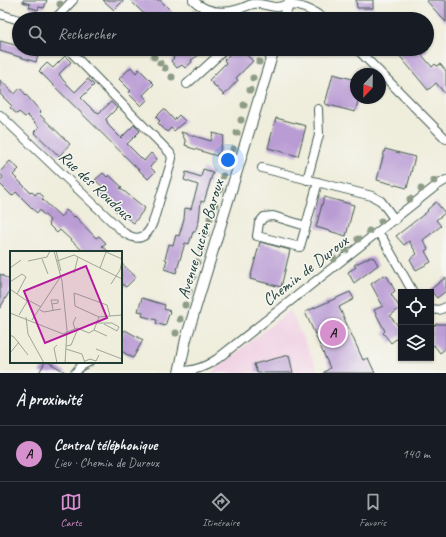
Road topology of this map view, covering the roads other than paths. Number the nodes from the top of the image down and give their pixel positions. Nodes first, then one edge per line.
1 (73, 0) edge
2 (192, 0) edge
3 (289, 3) edge
4 (62, 12) edge
5 (214, 12) edge
6 (233, 12) edge
7 (314, 12) edge
8 (0, 14) edge
9 (12, 18) edge
10 (75, 56) edge
11 (218, 56) edge
12 (272, 56) edge
13 (363, 56) edge
14 (187, 84) dead end
15 (318, 109) dead end
16 (0, 116) edge
17 (446, 139) edge
18 (262, 168) dead end
19 (307, 180) junction
20 (446, 180) edge
21 (318, 182) junction
22 (395, 220) junction
23 (306, 226) junction
24 (378, 233) junction
25 (411, 289) edge
26 (446, 307) edge
27 (434, 309) edge
28 (87, 363) edge
29 (180, 372) edge
30 (75, 373) edge

1 - 4 street
2 - 5 street
3 - 6 street
3 - 7 street
8 - 9 street
10 - 16 street, Rue des Roudous
11 - 14 street
12 - 29 street, Avenue Lucien Baroux
13 - 17 street
15 - 19 street
18 - 19 street
19 - 21 street
20 - 22 street, Chemin de Duroux
21 - 22 street
21 - 23 street
22 - 24 street, Chemin de Duroux
23 - 23 street
24 - 25 street
24 - 29 street, Chemin de Duroux
26 - 27 street
28 - 30 street

